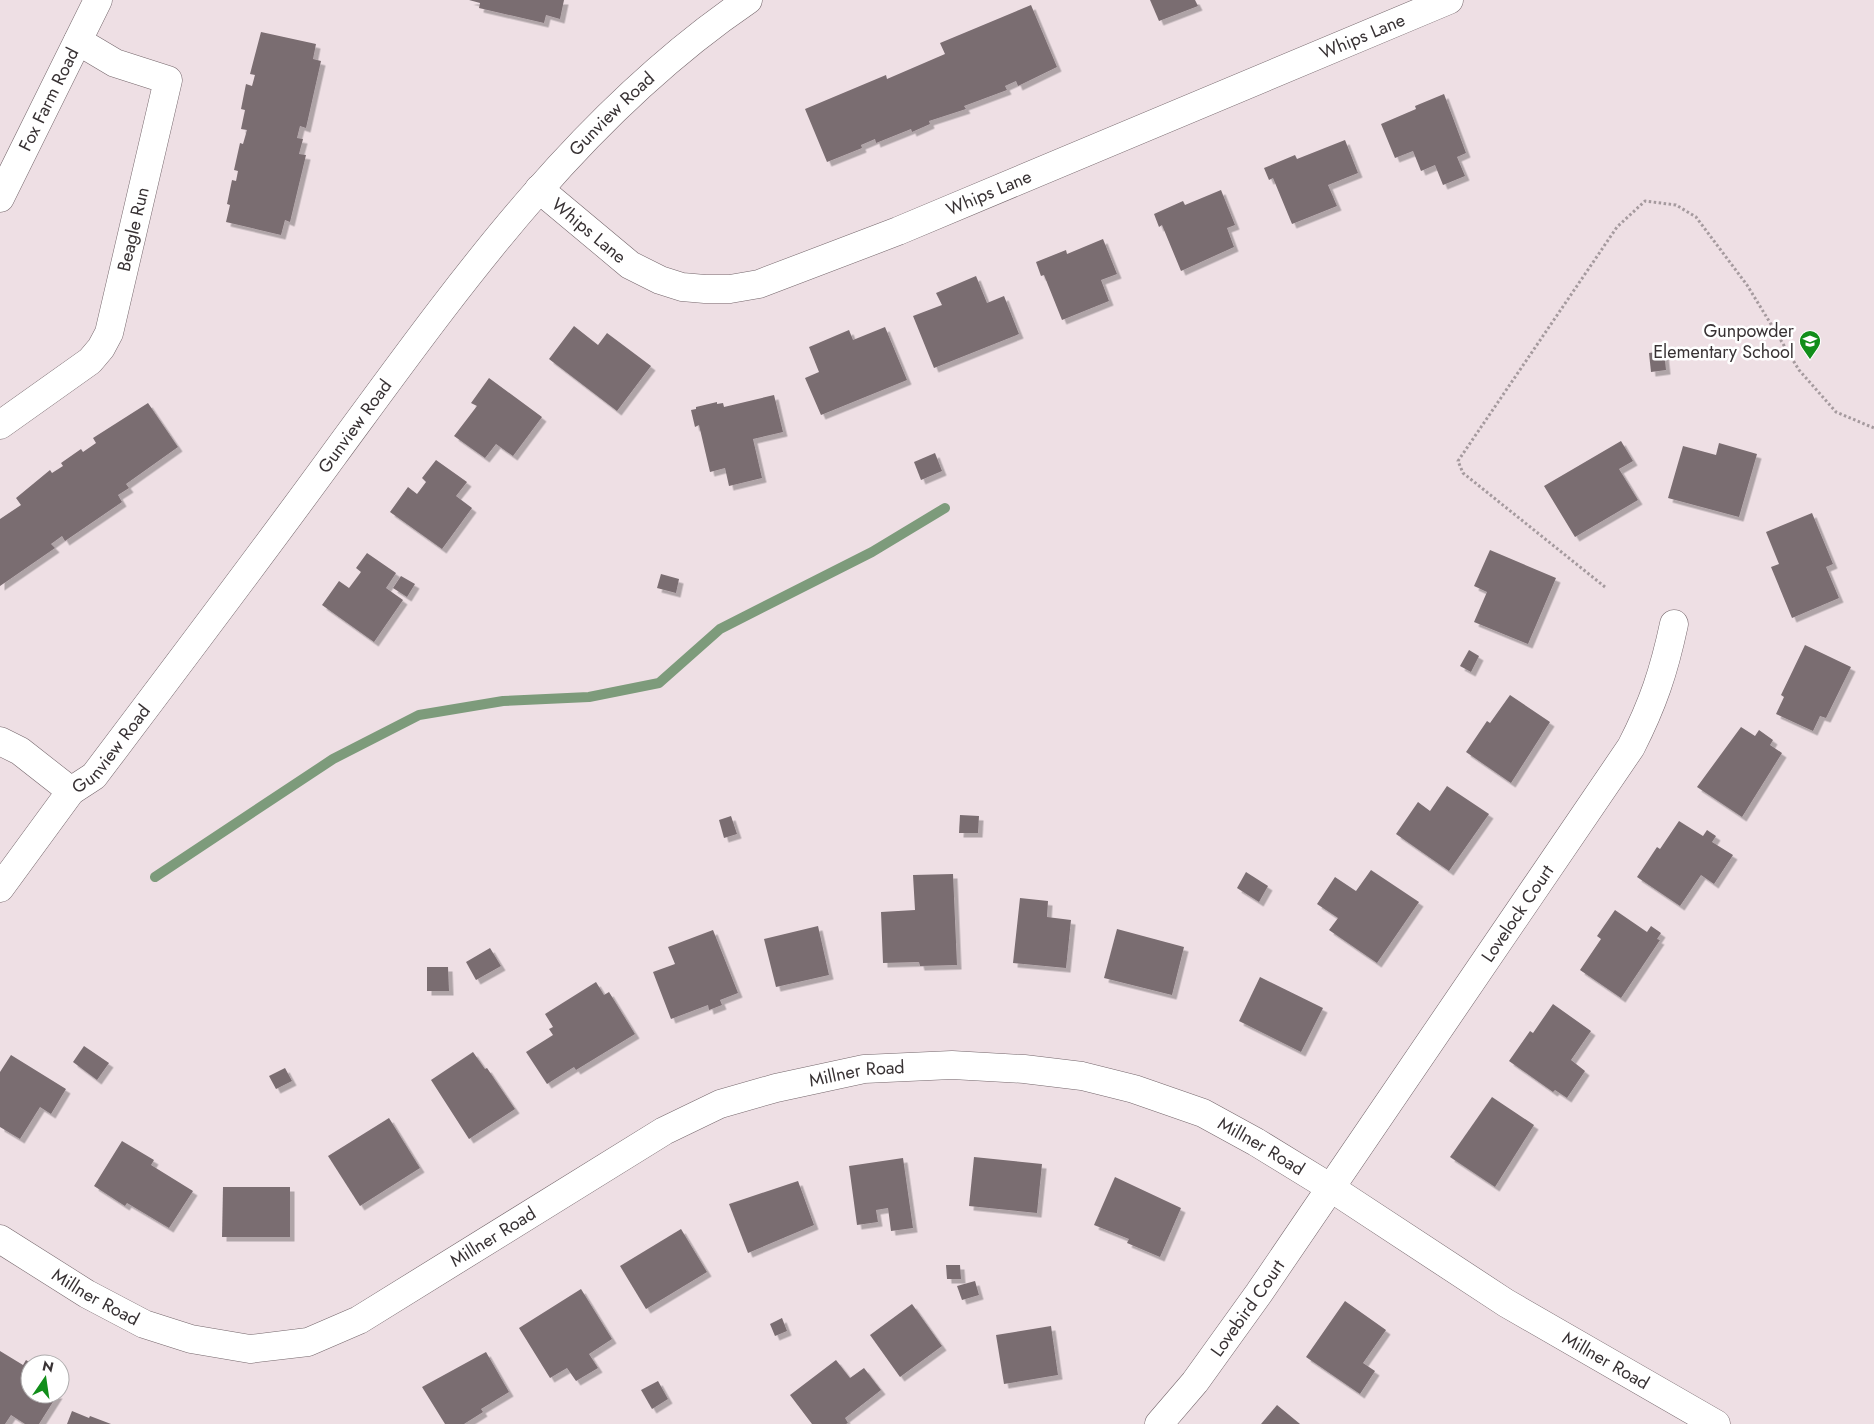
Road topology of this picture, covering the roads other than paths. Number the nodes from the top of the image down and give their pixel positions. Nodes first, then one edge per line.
1 (98, 0) edge
2 (748, 0) edge
3 (1449, 0) edge
4 (78, 41) junction
5 (539, 189) junction
6 (0, 198) edge
7 (0, 425) edge
8 (1674, 624) dead end
9 (0, 741) edge
10 (71, 791) junction
11 (0, 888) edge
12 (1331, 1188) junction
13 (0, 1239) edge
14 (1159, 1424) edge
15 (1716, 1424) edge

1 - 4 street, Fox Farm Road
2 - 5 street, Gunview Road
3 - 5 street, Whips Lane
4 - 6 street, Fox Farm Road
4 - 7 street, Beagle Run
5 - 10 street, Gunview Road
8 - 12 street, Lovelock Court
9 - 10 street
10 - 11 street, Gunview Road
12 - 13 street, Millner Road
12 - 14 street, Lovebird Court
12 - 15 street, Millner Road

